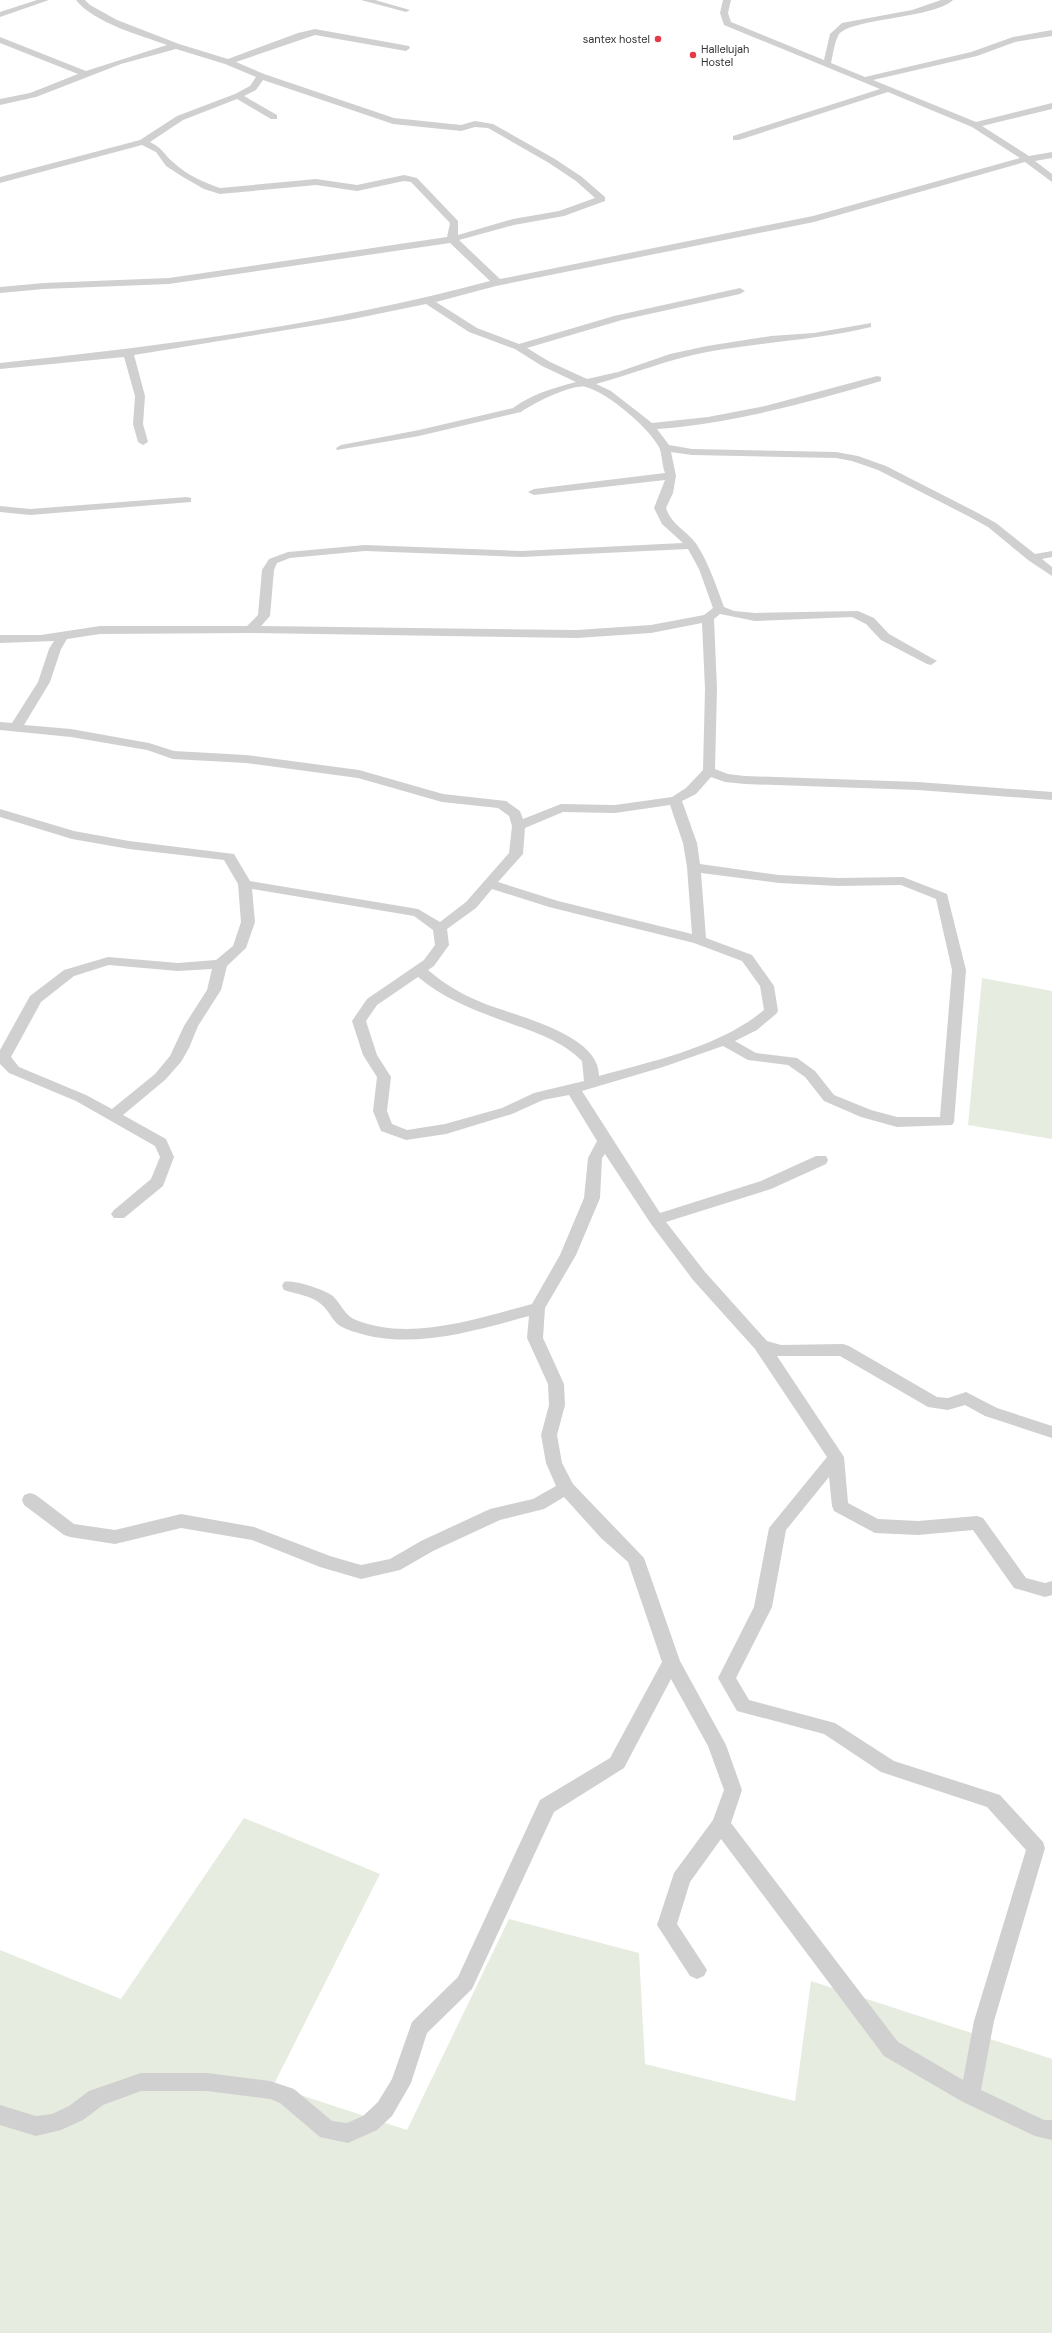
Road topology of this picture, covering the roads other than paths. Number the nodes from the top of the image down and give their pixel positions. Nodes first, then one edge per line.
1 (45, 0) edge
2 (80, 0) edge
3 (365, 0) edge
4 (727, 0) edge
5 (949, 0) edge
6 (406, 10) dead end
7 (0, 15) edge
8 (1052, 33) edge
9 (0, 40) edge
10 (176, 46) junction
11 (406, 48) dead end
12 (228, 62) junction
13 (827, 63) junction
14 (86, 74) junction
15 (261, 76) junction
16 (867, 79) junction
17 (890, 89) junction
18 (238, 96) junction
19 (0, 102) edge
20 (1052, 106) edge
21 (274, 117) dead end
22 (975, 124) junction
23 (736, 138) dead end
24 (143, 142) junction
25 (1052, 155) edge
26 (1027, 159) junction
27 (1052, 179) edge
28 (0, 180) edge
29 (452, 239) junction
30 (497, 282) junction
31 (0, 290) edge
32 (740, 291) dead end
33 (428, 301) junction
34 (867, 325) dead end
35 (519, 348) junction
36 (128, 353) junction
37 (0, 366) edge
38 (877, 379) dead end
39 (584, 382) junction
40 (650, 426) junction
41 (143, 442) dead end
42 (341, 448) dead end
43 (665, 448) junction
44 (671, 476) junction
45 (534, 492) dead end
46 (187, 500) dead end
47 (0, 509) edge
48 (691, 545) junction
49 (1052, 554) edge
50 (1032, 558) junction
51 (1052, 573) edge
52 (719, 609) junction
53 (708, 618) junction
54 (250, 628) junction
55 (63, 636) junction
56 (0, 639) edge
57 (931, 661) dead end
58 (0, 726) edge
59 (16, 727) junction
60 (709, 771) junction
61 (1052, 796) edge
62 (675, 800) junction
63 (0, 813) edge
64 (519, 826) junction
65 (694, 867) junction
66 (245, 884) junction
67 (490, 884) junction
68 (440, 928) junction
69 (699, 940) junction
70 (220, 964) junction
71 (420, 970) junction
72 (724, 1041) junction
73 (2, 1059) edge
74 (591, 1084) junction
75 (573, 1089) junction
76 (113, 1116) junction
77 (604, 1141) junction
78 (821, 1160) dead end
79 (119, 1214) dead end
80 (656, 1220) junction
81 (290, 1286) dead end
82 (537, 1308) junction
83 (761, 1345) junction
84 (1052, 1432) edge
85 (836, 1457) junction
86 (566, 1488) junction
87 (30, 1500) dead end
88 (1052, 1588) edge
89 (671, 1662) junction
90 (721, 1824) junction
91 (697, 1970) dead end
92 (970, 2094) junction
93 (0, 2115) edge
94 (1052, 2130) edge

1 - 7 street
2 - 10 street
3 - 6 street
4 - 13 street
5 - 13 street
8 - 16 street
9 - 14 street
10 - 12 street
10 - 14 street
11 - 12 street
12 - 15 street
13 - 16 street
14 - 19 street
15 - 18 street
15 - 29 street
16 - 17 street
17 - 22 street
17 - 23 street
18 - 21 street
18 - 24 street
20 - 22 street
22 - 26 street
24 - 28 street
24 - 29 street
25 - 26 street
26 - 27 street
26 - 30 street
29 - 30 street
29 - 31 street
30 - 33 street
32 - 35 street
33 - 35 street
33 - 36 street
34 - 39 street
35 - 39 street
36 - 37 street
36 - 41 street
38 - 40 street
39 - 40 street
39 - 42 street
40 - 43 street
43 - 44 street
43 - 50 street
44 - 45 street
44 - 48 street
46 - 47 street
48 - 52 street
48 - 54 street
49 - 50 street
50 - 51 street
52 - 53 street
52 - 57 street
53 - 54 street
53 - 60 street
54 - 55 street
55 - 56 street
55 - 59 street
58 - 59 street
59 - 64 street
60 - 61 street
60 - 62 street
62 - 64 street
62 - 65 street
63 - 66 street
64 - 67 street
65 - 69 street
65 - 72 street
66 - 68 street
66 - 70 street
67 - 68 street
67 - 69 street
68 - 71 street
69 - 72 street
70 - 73 street
70 - 76 street
71 - 74 street
71 - 75 street
72 - 74 street
73 - 76 street
74 - 75 street
75 - 77 street
76 - 79 street
77 - 80 street
77 - 82 street
78 - 80 street
80 - 83 street
81 - 82 street
82 - 86 street
83 - 84 street
83 - 85 street
85 - 88 street
85 - 92 street
86 - 87 street
86 - 89 street
89 - 90 street
89 - 93 street
90 - 91 street
90 - 92 street
92 - 94 street

